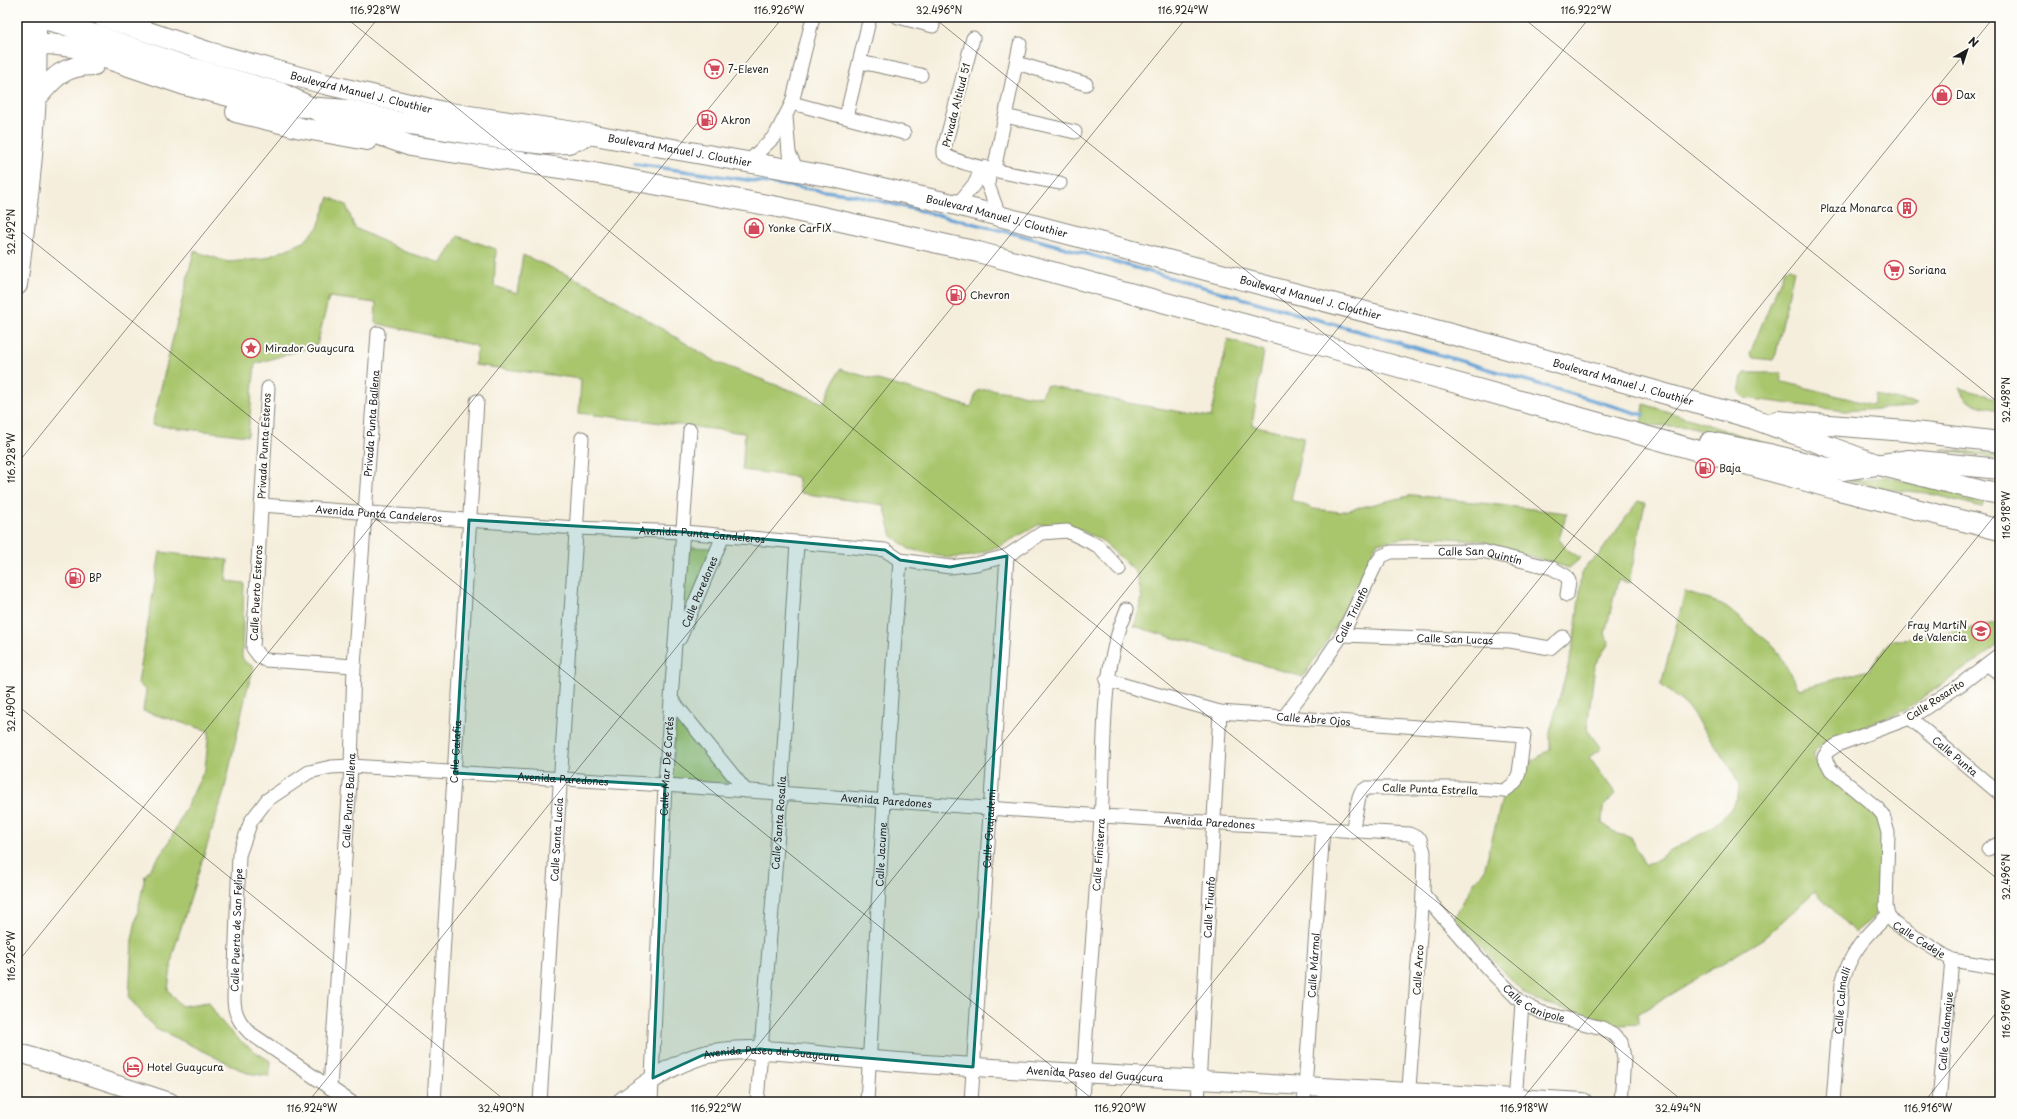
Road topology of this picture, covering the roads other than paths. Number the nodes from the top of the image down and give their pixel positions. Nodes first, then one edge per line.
1 (19, 17) edge
2 (36, 17) edge
3 (103, 17) edge
4 (813, 17) edge
5 (870, 17) edge
6 (898, 17) edge
7 (62, 21) edge
8 (122, 21) edge
9 (933, 26) dead end
10 (973, 38) dead end
11 (1020, 44) dead end
12 (25, 46) edge
13 (73, 47) junction
14 (860, 62) junction
15 (1017, 63) junction
16 (94, 65) junction
17 (921, 75) dead end
18 (1086, 84) dead end
19 (35, 100) junction
20 (792, 104) junction
21 (312, 108) junction
22 (786, 115) junction
23 (1005, 116) junction
24 (846, 117) junction
25 (1075, 132) dead end
26 (904, 133) dead end
27 (17, 134) edge
28 (594, 135) junction
29 (411, 146) junction
30 (746, 163) junction
31 (989, 169) junction
32 (798, 172) junction
33 (1060, 183) dead end
34 (957, 204) junction
35 (999, 215) junction
36 (17, 285) edge
37 (378, 333) dead end
38 (268, 388) dead end
39 (477, 402) dead end
40 (1754, 419) junction
41 (690, 430) dead end
42 (582, 438) dead end
43 (1666, 442) junction
44 (2000, 442) edge
45 (1879, 465) junction
46 (2000, 469) edge
47 (2000, 494) edge
48 (261, 504) junction
49 (364, 514) junction
50 (470, 520) junction
51 (576, 528) junction
52 (2000, 530) edge
53 (684, 532) junction
54 (723, 536) junction
55 (797, 543) junction
56 (1391, 552) joint
57 (1007, 556) junction
58 (900, 560) junction
59 (1119, 570) dead end
60 (1567, 595) dead end
61 (1127, 609) dead end
62 (1342, 634) junction
63 (1563, 637) dead end
64 (675, 648) junction
65 (2000, 654) edge
66 (1987, 664) junction
67 (354, 666) junction
68 (2000, 674) edge
69 (1106, 680) junction
70 (672, 700) junction
71 (1220, 712) junction
72 (1283, 718) junction
73 (1910, 718) junction
74 (350, 766) junction
75 (456, 773) junction
76 (562, 779) junction
77 (1515, 783) joint
78 (665, 785) junction
79 (746, 791) junction
80 (781, 794) junction
81 (2000, 794) edge
82 (884, 801) junction
83 (991, 808) junction
84 (1102, 816) junction
85 (1213, 822) junction
86 (1324, 829) junction
87 (1352, 832) junction
88 (1420, 839) joint
89 (2000, 843) edge
90 (1988, 849) dead end
91 (1423, 894) junction
92 (1888, 915) junction
93 (1952, 960) junction
94 (2000, 968) edge
95 (1522, 1003) junction
96 (760, 1049) junction
97 (17, 1052) edge
98 (870, 1060) junction
99 (973, 1067) junction
100 (1084, 1072) junction
101 (653, 1078) junction
102 (1200, 1080) junction
103 (330, 1088) junction
104 (1305, 1094) edge
105 (1408, 1097) edge
106 (1515, 1100) edge
107 (170, 1102) edge
108 (351, 1102) edge
109 (434, 1102) edge
110 (540, 1102) edge
111 (621, 1102) edge
112 (651, 1102) edge
113 (757, 1102) edge
114 (867, 1102) edge
115 (971, 1102) edge
116 (1082, 1102) edge
117 (1198, 1102) edge
118 (1583, 1102) edge
119 (1621, 1102) edge
120 (1832, 1102) edge
121 (1939, 1102) edge

1 - 12 main road
2 - 7 main road, Boulevard Manuel J. Clouthier
2 - 12 main road
3 - 8 main road, Boulevard Manuel J. Clouthier
4 - 20 street
5 - 14 street
6 - 9 street
7 - 13 main road
7 - 21 main road, Boulevard Manuel J. Clouthier
8 - 28 main road, Boulevard Manuel J. Clouthier
10 - 31 street, Privada Altitud 51
11 - 15 street
12 - 13 main road
12 - 19 main road
12 - 27 main road
13 - 16 main road
13 - 21 main road
14 - 17 street
14 - 24 street
15 - 18 street
15 - 23 street
16 - 19 main road
16 - 29 main road
19 - 36 main road
20 - 22 street
20 - 24 street
21 - 28 main road
21 - 29 main road, Boulevard Manuel J. Clouthier
22 - 30 street
22 - 32 street
23 - 25 street
23 - 31 street
24 - 26 street
28 - 30 main road, Boulevard Manuel J. Clouthier
29 - 43 main road, Boulevard Manuel J. Clouthier
30 - 32 main road, Boulevard Manuel J. Clouthier
31 - 33 street, Privada Altitud 51
31 - 34 street
31 - 35 street
32 - 34 main road, Boulevard Manuel J. Clouthier
34 - 35 main road, Boulevard Manuel J. Clouthier
35 - 40 main road, Boulevard Manuel J. Clouthier
37 - 49 street, Privada Punta Ballena
38 - 48 street, Privada Punta Esteros
39 - 50 street, Calle Calafia
40 - 44 main road
40 - 45 main road, Boulevard Manuel J. Clouthier
41 - 53 street, Calle Mar De Cortés
42 - 51 street, Calle Santa Lucía
43 - 45 main road, Boulevard Manuel J. Clouthier
43 - 52 main road, Boulevard Manuel J. Clouthier
45 - 46 main road, Boulevard Manuel J. Clouthier
45 - 47 main road, Boulevard Manuel J. Clouthier
48 - 49 street, Avenida Punta Candeleros
48 - 67 street, Calle Puerto Esteros
49 - 50 street, Avenida Punta Candeleros
49 - 67 street, Calle Punta Ballena
50 - 51 street, Avenida Punta Candeleros
50 - 75 street, Calle Calafia
51 - 53 street, Avenida Punta Candeleros
51 - 76 street, Calle Santa Lucía
53 - 54 street, Avenida Punta Candeleros
53 - 64 street, Calle Mar De Cortés
54 - 55 street, Avenida Punta Candeleros
54 - 64 street, Calle Paredones
55 - 58 street, Avenida Punta Candeleros
55 - 80 street, Calle Santa Rosalía
56 - 60 street, Calle San Quintín
56 - 62 street, Calle Triunfo
57 - 58 street, Avenida Punta Candeleros
57 - 59 street, Avenida Punta Candeleros
57 - 83 street, Calle Guajademi
58 - 82 street, Calle Jacume
61 - 69 street, Calle Finisterra
62 - 63 street, Calle San Lucas
62 - 72 street, Calle Triunfo
64 - 70 street, Calle Mar De Cortés
65 - 66 street, Calle Rosarito
66 - 68 street
66 - 73 street, Calle Rosarito
67 - 74 street, Calle Punta Ballena
69 - 71 street, Calle Abre Ojos
69 - 84 street, Calle Finisterra
70 - 78 street, Calle Mar De Cortés
70 - 79 street
71 - 72 street, Calle Abre Ojos
71 - 85 street, Calle Triunfo
72 - 77 street, Calle Abre Ojos
73 - 81 street, Calle Punta
73 - 92 street, Calle Rosarito
74 - 75 street, Avenida Paredones
74 - 103 street, Calle Punta Ballena
74 - 103 street, Calle Puerto de San Felipe
75 - 76 street, Avenida Paredones
75 - 109 street, Calle Calafia
76 - 78 street, Avenida Paredones
76 - 110 street, Calle Santa Lucía
77 - 87 street, Calle Punta Estrella
78 - 79 street, Avenida Paredones
78 - 101 street, Calle Mar De Cortés
79 - 80 street, Avenida Paredones
80 - 82 street, Avenida Paredones
80 - 96 street, Calle Santa Rosalía
82 - 83 street, Avenida Paredones
82 - 98 street, Calle Jacume
83 - 84 street, Avenida Paredones
83 - 99 street, Calle Guajademi
84 - 85 street, Avenida Paredones
84 - 100 street, Calle Finisterra
85 - 86 street, Avenida Paredones
85 - 102 street, Calle Triunfo
86 - 87 street, Avenida Paredones
86 - 104 street, Calle Mármol
87 - 88 street, Avenida Paredones
88 - 91 street, Calle Arco
89 - 90 street
91 - 95 street, Calle Canipole
91 - 105 street, Calle Arco
92 - 93 street, Calle Cadeje
92 - 120 street, Calle Calmalli
93 - 94 street, Calle Cadeje
93 - 121 street, Calle Calamajue
95 - 106 street
95 - 119 street, Calle Canipole
96 - 98 street, Avenida Paseo del Guaycura
96 - 101 street, Avenida Paseo del Guaycura
96 - 113 street, Calle Santa Rosalía
97 - 107 street
98 - 99 street, Avenida Paseo del Guaycura
98 - 114 street, Calle Jacume
99 - 100 street, Avenida Paseo del Guaycura
99 - 115 street, Calle Guajademi
100 - 102 street, Avenida Paseo del Guaycura
100 - 116 street, Calle Finisterra
101 - 111 street, Avenida Paseo del Guaycura
101 - 112 street, Calle Mar De Cortés
102 - 104 street, Avenida Paseo del Guaycura
102 - 117 street, Calle Triunfo
103 - 108 street, Calle Puerto de San Felipe
104 - 105 street, Avenida Paseo del Guaycura
105 - 106 street, Avenida Paseo del Guaycura
106 - 118 street, Avenida Paseo del Guaycura

